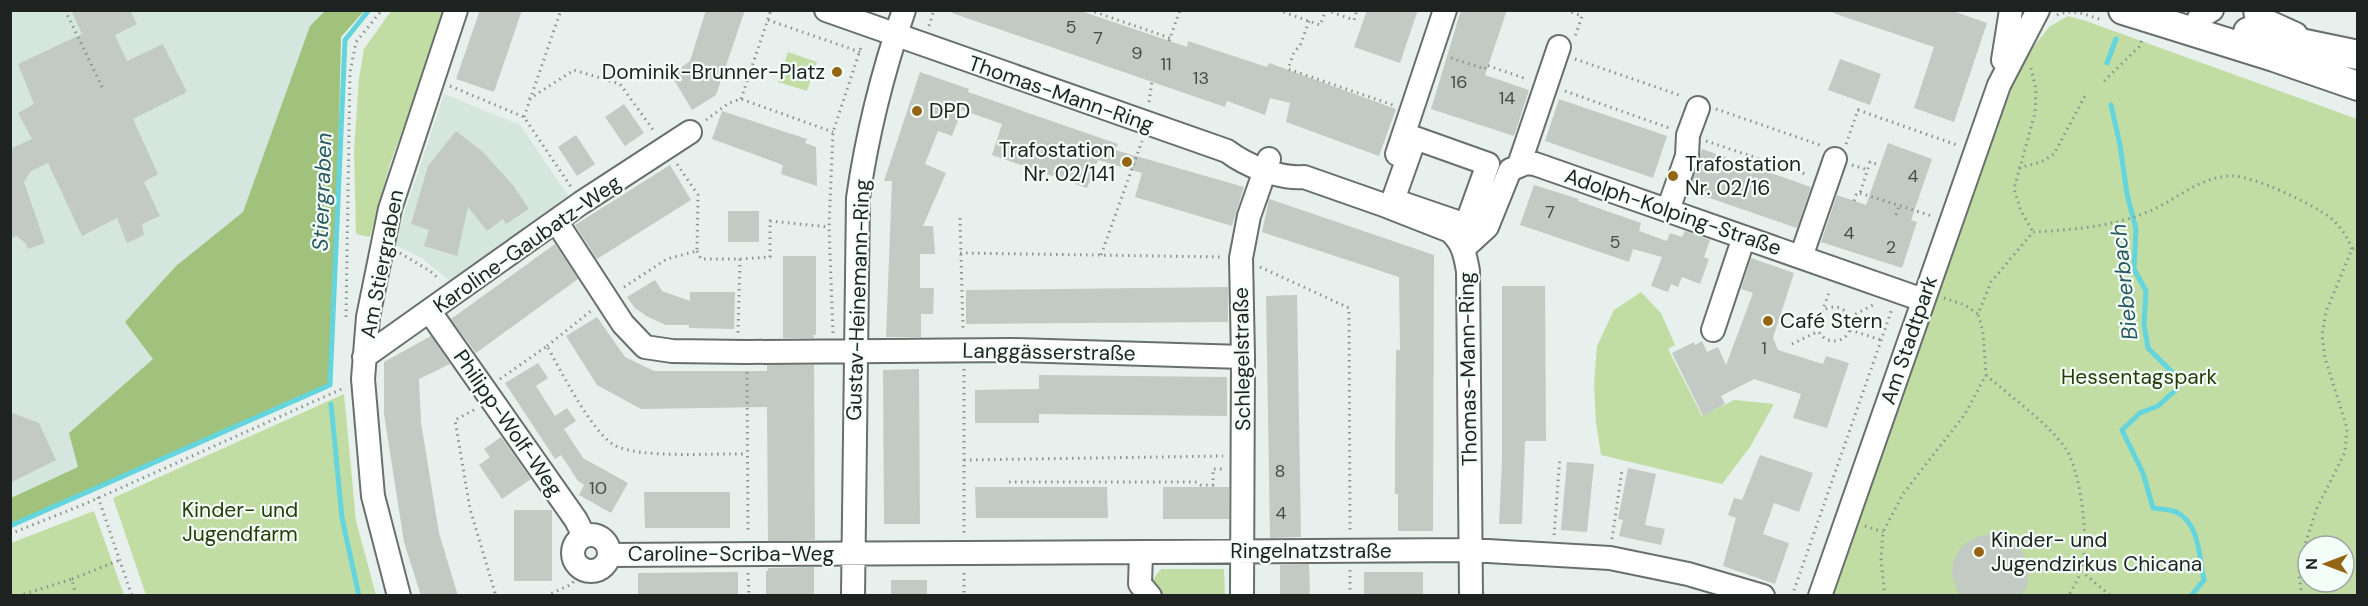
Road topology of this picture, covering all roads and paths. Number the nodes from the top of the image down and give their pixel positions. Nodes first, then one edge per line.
1 (65, 10) edge
2 (382, 10) edge
3 (456, 10) edge
4 (561, 10) edge
5 (826, 10) edge
6 (904, 10) edge
7 (934, 10) edge
8 (1089, 10) edge
9 (1180, 10) edge
10 (1278, 10) edge
11 (1326, 10) edge
12 (1357, 10) edge
13 (1445, 10) edge
14 (1566, 10) edge
15 (2011, 10) edge
16 (2038, 10) edge
17 (2122, 10) edge
18 (2255, 10) edge
19 (770, 11) edge
20 (2197, 13) edge
21 (768, 20) junction
22 (1309, 21) junction
23 (870, 25) junction
24 (928, 27) dead end
25 (896, 34) junction
26 (2144, 34) dead end
27 (2322, 47) junction
28 (1566, 50) junction
29 (1432, 51) junction
30 (860, 52) junction
31 (2358, 55) edge
32 (2028, 59) dead end
33 (432, 79) junction
34 (2104, 81) dead end
35 (1546, 85) junction
36 (1999, 85) junction
37 (2358, 86) edge
38 (104, 91) dead end
39 (2086, 94) dead end
40 (741, 99) junction
41 (1699, 105) junction
42 (1412, 111) junction
43 (1626, 113) dead end
44 (524, 117) junction
45 (1147, 124) junction
46 (690, 132) joint
47 (1415, 138) joint
48 (1975, 151) junction
49 (1833, 152) junction
50 (1749, 156) dead end
51 (1267, 164) junction
52 (1519, 165) junction
53 (1880, 165) dead end
54 (2019, 168) junction
55 (1827, 182) junction
56 (1860, 193) junction
57 (1854, 201) dead end
58 (581, 203) junction
59 (1381, 204) junction
60 (1899, 206) junction
61 (1668, 210) junction
62 (1896, 215) dead end
63 (960, 219) dead end
64 (556, 221) junction
65 (1950, 222) junction
66 (829, 227) dead end
67 (2033, 232) junction
68 (1744, 237) junction
69 (2358, 246) edge
70 (381, 247) junction
71 (1464, 248) junction
72 (2352, 249) junction
73 (697, 252) dead end
74 (960, 253) junction
75 (1101, 255) junction
76 (1801, 257) junction
77 (409, 258) junction
78 (1241, 258) junction
79 (740, 259) junction
80 (406, 262) dead end
81 (1837, 269) junction
82 (1898, 291) junction
83 (454, 292) junction
84 (1925, 296) junction
85 (430, 312) junction
86 (1821, 314) junction
87 (1978, 314) junction
88 (346, 317) dead end
89 (1713, 330) dead end
90 (1850, 330) junction
91 (1819, 331) junction
92 (1881, 340) junction
93 (1792, 344) dead end
94 (964, 350) junction
95 (855, 351) junction
96 (742, 352) junction
97 (1243, 357) junction
98 (363, 368) junction
99 (1986, 375) junction
100 (489, 394) junction
101 (747, 454) junction
102 (1560, 457) dead end
103 (964, 460) junction
104 (1243, 462) junction
105 (1622, 470) dead end
106 (1009, 482) dead end
107 (98, 497) junction
108 (10, 534) edge
109 (584, 536) junction
110 (1471, 550) junction
111 (1350, 551) junction
112 (1243, 552) junction
113 (1141, 553) junction
114 (853, 554) junction
115 (964, 554) junction
116 (1553, 554) junction
117 (610, 555) junction
118 (748, 555) junction
119 (1610, 558) junction
120 (120, 560) junction
121 (582, 568) junction
122 (2081, 571) junction
123 (72, 579) junction
124 (18, 596) edge
125 (76, 596) edge
126 (132, 596) edge
127 (399, 596) edge
128 (496, 596) edge
129 (546, 596) edge
130 (853, 596) edge
131 (1150, 596) edge
132 (1242, 596) edge
133 (1350, 596) edge
134 (1471, 596) edge
135 (1763, 596) edge
136 (1792, 596) edge
137 (1820, 596) edge
138 (1885, 596) edge
139 (2068, 596) edge
140 (2111, 596) edge
141 (2302, 596) edge

1 - 38 path
2 - 88 path
3 - 33 street, Am Stiergraben
4 - 44 path
5 - 23 street, Thomas-Mann-Ring
6 - 25 street, Gustav-Heinemann-Ring
7 - 24 path
8 - 9 path
10 - 22 path
11 - 12 path
11 - 22 path
13 - 29 street
14 - 28 path
15 - 36 street, Am Stadtpark
16 - 36 street, Am Stadtpark
17 - 37 main road
18 - 27 street
19 - 21 path
20 - 27 main road
21 - 30 path
21 - 40 path
22 - 42 path
23 - 25 street, Thomas-Mann-Ring
23 - 30 path
25 - 45 street, Thomas-Mann-Ring
25 - 95 street, Gustav-Heinemann-Ring
26 - 34 path
27 - 31 main road
28 - 35 street
28 - 41 path
29 - 35 path
29 - 42 street
30 - 40 path
32 - 54 path
33 - 44 path
33 - 70 street, Am Stiergraben
35 - 43 path
35 - 52 street
36 - 48 street, Am Stadtpark
39 - 54 path
40 - 46 path
41 - 49 path
41 - 61 street
42 - 59 street
44 - 58 path
45 - 51 street, Thomas-Mann-Ring
45 - 75 path
46 - 58 street, Karoline-Gaubatz-Weg
47 - 47 street
48 - 49 path
48 - 65 street, Am Stadtpark
49 - 55 street
50 - 55 path
51 - 59 street, Thomas-Mann-Ring
51 - 78 street, Schlegelstraße
52 - 61 street, Adolph-Kolping-Straße
52 - 71 street
53 - 56 path
54 - 67 path
55 - 76 street
56 - 57 path
56 - 60 path
58 - 64 street, Karoline-Gaubatz-Weg
59 - 71 street, Thomas-Mann-Ring
60 - 62 path
60 - 65 path
61 - 68 street, Adolph-Kolping-Straße
63 - 74 path
64 - 83 street, Karoline-Gaubatz-Weg
64 - 96 street, Langgässerstraße
65 - 84 street, Am Stadtpark
66 - 79 path
67 - 72 path
67 - 87 path
68 - 76 street, Adolph-Kolping-Straße
68 - 89 street
69 - 72 path
70 - 77 path
70 - 98 street, Am Stiergraben
71 - 110 street, Thomas-Mann-Ring
72 - 141 path
73 - 79 path
74 - 75 path
74 - 94 path
75 - 78 path
76 - 81 street, Adolph-Kolping-Straße
77 - 80 path
77 - 83 path
78 - 97 street, Schlegelstraße
78 - 111 path
79 - 96 path
81 - 82 street, Adolph-Kolping-Straße
81 - 86 path
82 - 84 street, Adolph-Kolping-Straße
82 - 92 path
83 - 85 street, Karoline-Gaubatz-Weg
84 - 87 path
84 - 137 street, Am Stadtpark
85 - 98 street, Karoline-Gaubatz-Weg
85 - 100 street, Philipp-Wolf-Weg
86 - 90 path
86 - 91 path
87 - 99 path
90 - 91 path
90 - 92 path
91 - 93 path
92 - 136 path
94 - 95 street, Langgässerstraße
94 - 97 street, Langgässerstraße
94 - 103 path
95 - 96 street, Langgässerstraße
95 - 114 street, Gustav-Heinemann-Ring
96 - 101 path
97 - 104 street, Schlegelstraße
98 - 107 path
98 - 127 street, Am Stiergraben
99 - 122 path
99 - 138 path
100 - 101 path
100 - 109 street, Philipp-Wolf-Weg
100 - 128 path
101 - 118 path
102 - 116 path
103 - 104 path
103 - 115 path
104 - 106 path
104 - 112 street, Schlegelstraße
105 - 119 path
107 - 108 path
107 - 120 path
109 - 117 street, Caroline-Scriba-Weg
109 - 121 street
110 - 111 street, Ringelnatzstraße
110 - 116 street, Ringelnatzstraße
110 - 134 street, Thomas-Mann-Ring
111 - 112 street, Ringelnatzstraße
111 - 133 path
112 - 113 street, Ringelnatzstraße
112 - 132 street, Schlegelstraße
113 - 115 street, Ringelnatzstraße
113 - 131 street
114 - 115 street, Ringelnatzstraße
114 - 118 street, Caroline-Scriba-Weg
114 - 130 street, Gustav-Heinemann-Ring
116 - 119 street, Ringelnatzstraße
117 - 118 street, Caroline-Scriba-Weg
117 - 121 street, Caroline-Scriba-Weg
119 - 135 street, Ringelnatzstraße
120 - 123 path
120 - 126 path
121 - 129 path
122 - 139 path
122 - 140 path
123 - 124 path
123 - 125 path

